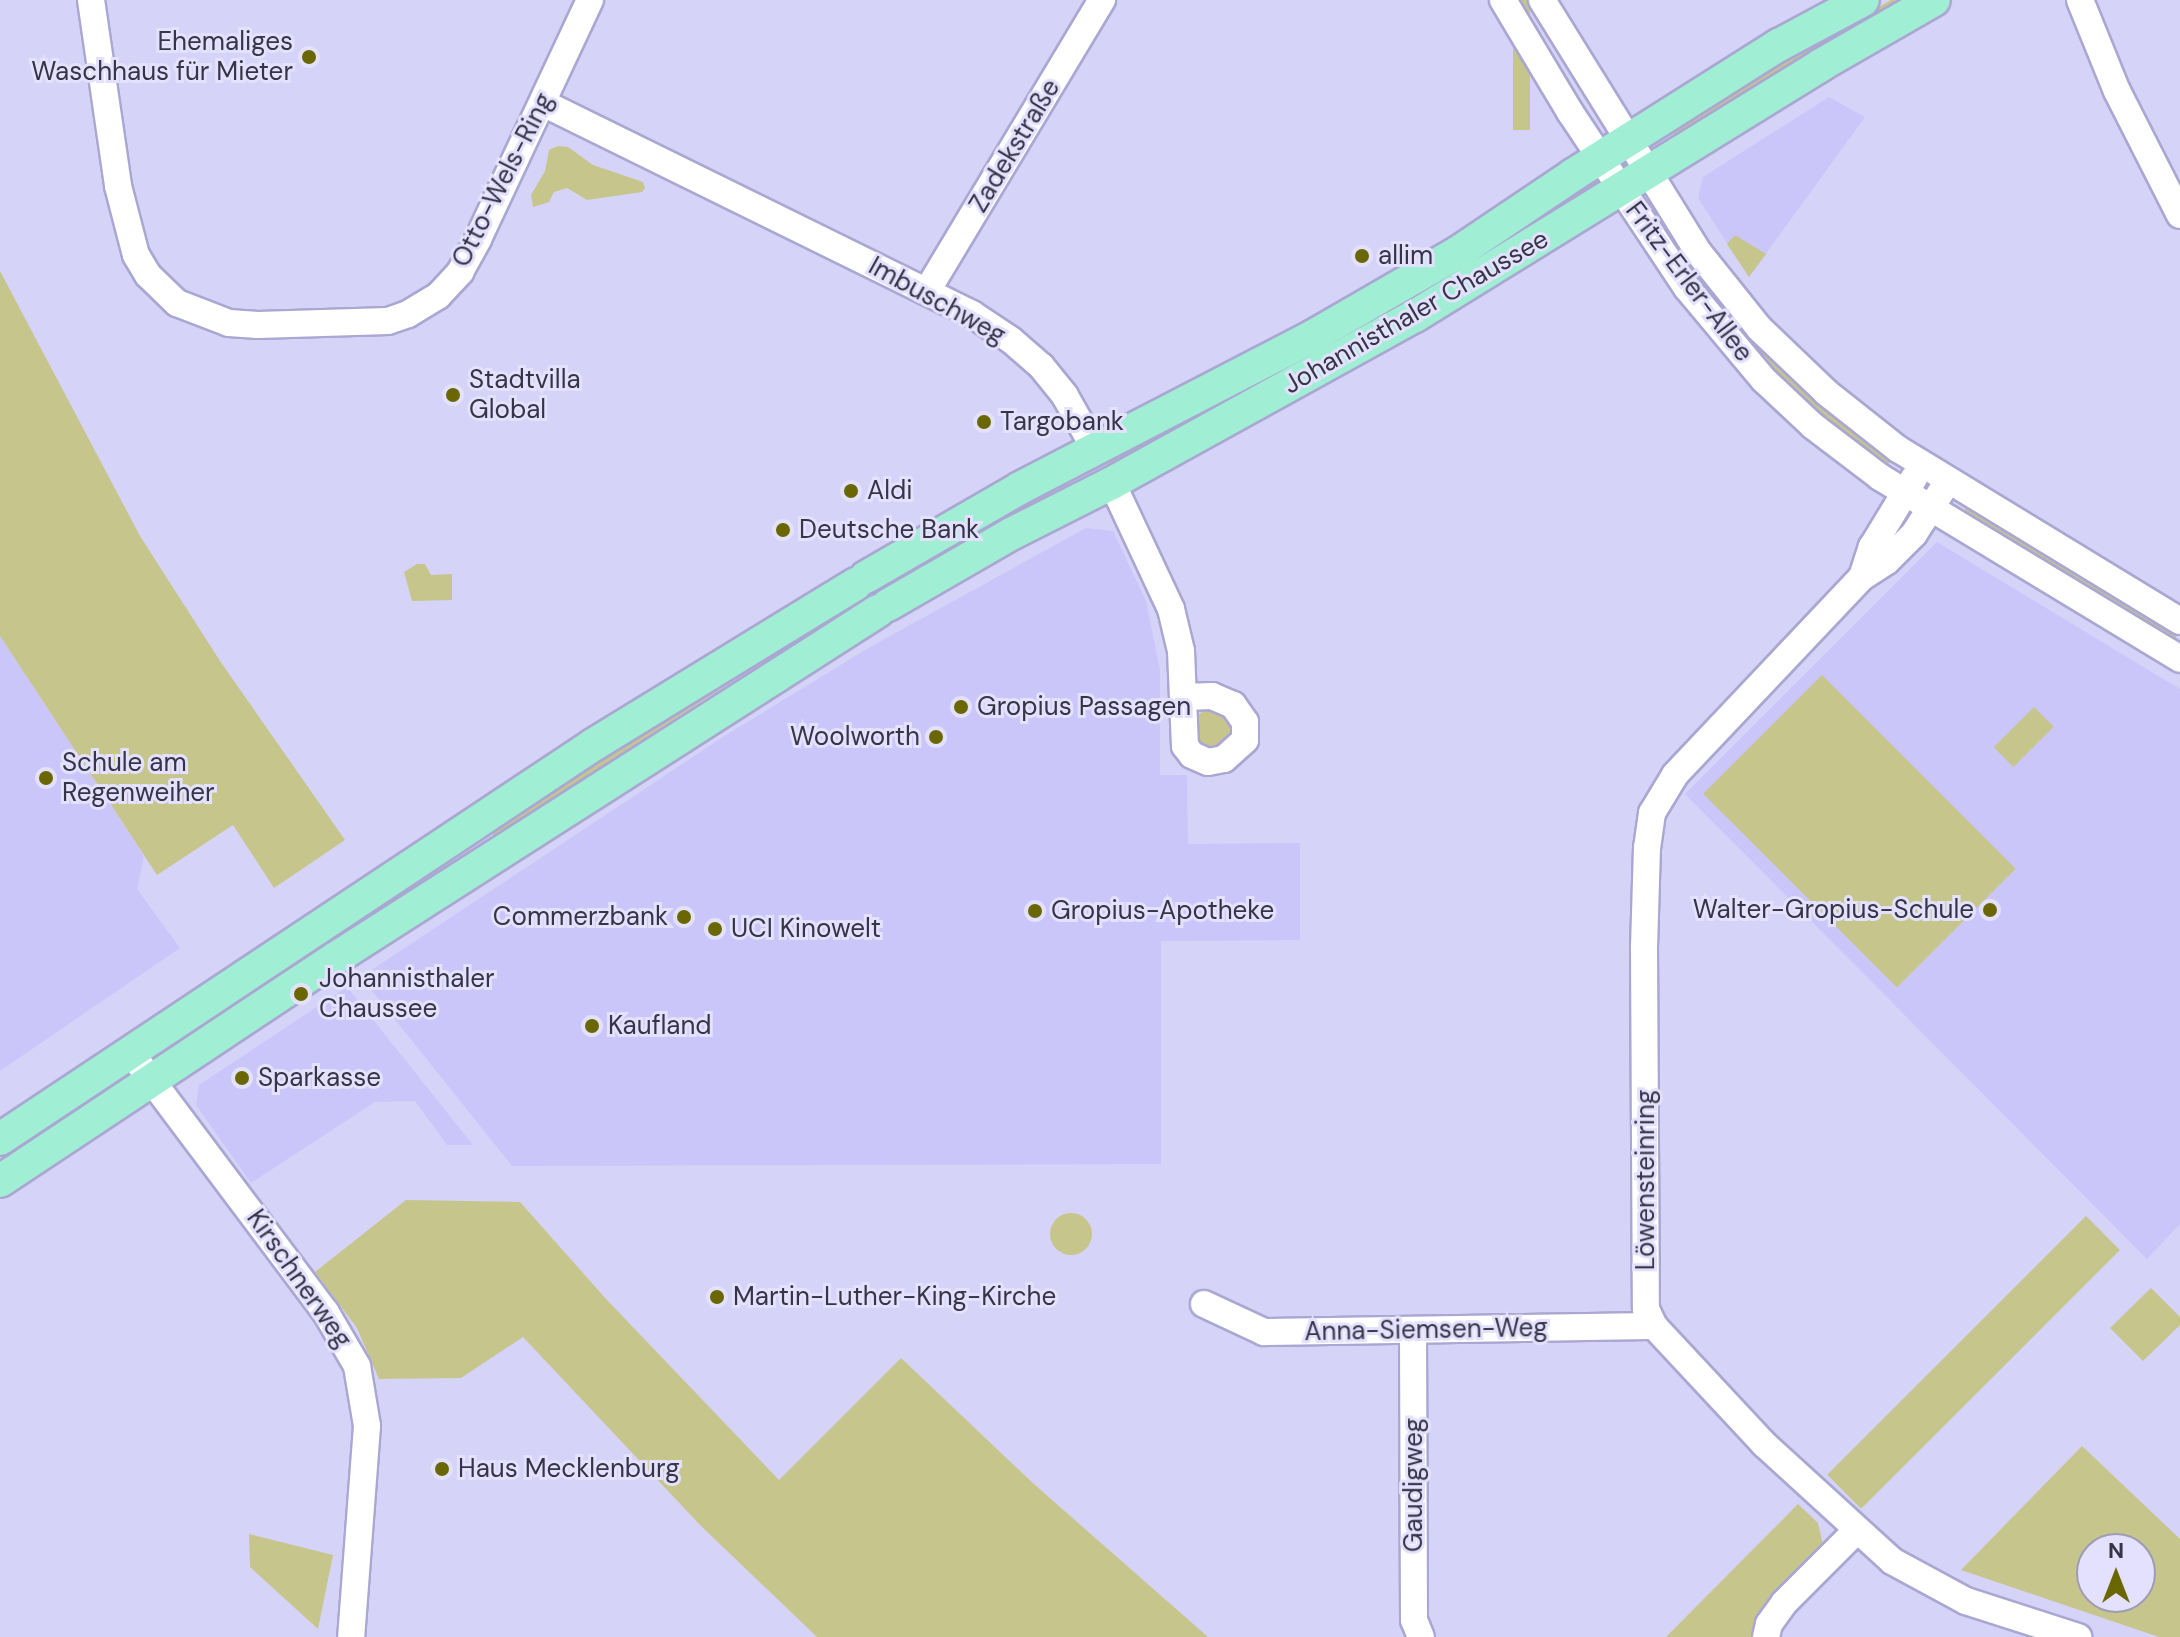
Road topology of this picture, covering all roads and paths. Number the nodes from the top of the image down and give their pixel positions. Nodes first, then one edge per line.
1 (91, 0) edge
2 (590, 0) edge
3 (1102, 0) edge
4 (1503, 0) edge
5 (1542, 0) edge
6 (1863, 0) edge
7 (1934, 0) edge
8 (2080, 0) edge
9 (543, 103) junction
10 (1629, 140) junction
11 (1600, 158) junction
12 (1650, 174) junction
13 (1622, 191) junction
14 (2180, 215) edge
15 (927, 291) junction
16 (1095, 449) junction
17 (1923, 465) junction
18 (1948, 481) junction
19 (1112, 483) junction
20 (1904, 493) junction
21 (1931, 509) junction
22 (1862, 577) junction
23 (2180, 621) edge
24 (2180, 659) edge
25 (1184, 697) junction
26 (131, 1053) junction
27 (151, 1081) junction
28 (0, 1139) edge
29 (0, 1181) edge
30 (1204, 1304) dead end
31 (1654, 1326) junction
32 (1413, 1331) junction
33 (1857, 1530) junction
34 (351, 1637) edge
35 (1421, 1637) edge
36 (1766, 1637) edge
37 (2078, 1637) edge

1 - 9 street, Otto-Wels-Ring
2 - 9 street, Otto-Wels-Ring
3 - 15 street, Zadekstraße
4 - 11 street, Fritz-Erler-Allee
5 - 10 street, Fritz-Erler-Allee
6 - 10 main road, Johannisthaler Chaussee
7 - 12 main road, Johannisthaler Chaussee
8 - 14 street
9 - 15 street, Imbuschweg
10 - 11 main road, Johannisthaler Chaussee
10 - 12 street, Fritz-Erler-Allee
11 - 13 street, Fritz-Erler-Allee
11 - 16 main road, Johannisthaler Chaussee
12 - 13 main road, Johannisthaler Chaussee
12 - 17 street, Fritz-Erler-Allee
13 - 19 main road, Johannisthaler Chaussee
13 - 20 street, Fritz-Erler-Allee
15 - 16 street, Imbuschweg
16 - 19 main road, Imbuschweg
16 - 26 main road, Johannisthaler Chaussee
17 - 18 street, Fritz-Erler-Allee
17 - 20 street, Löwensteinring
18 - 21 street, Löwensteinring
18 - 23 street, Fritz-Erler-Allee
19 - 25 street, Imbuschweg
19 - 27 main road, Johannisthaler Chaussee
20 - 21 street, Fritz-Erler-Allee
20 - 22 street, Löwensteinring
21 - 22 street, Löwensteinring
21 - 24 street, Fritz-Erler-Allee
22 - 31 street, Löwensteinring
25 - 25 street, Imbuschweg
26 - 27 street, Kirschnerweg
26 - 28 main road, Johannisthaler Chaussee
27 - 29 main road, Johannisthaler Chaussee
27 - 34 street, Kirschnerweg
30 - 32 street, Anna-Siemsen-Weg
31 - 32 street, Anna-Siemsen-Weg
31 - 33 street
32 - 35 street, Gaudigweg
33 - 36 street
33 - 37 street

